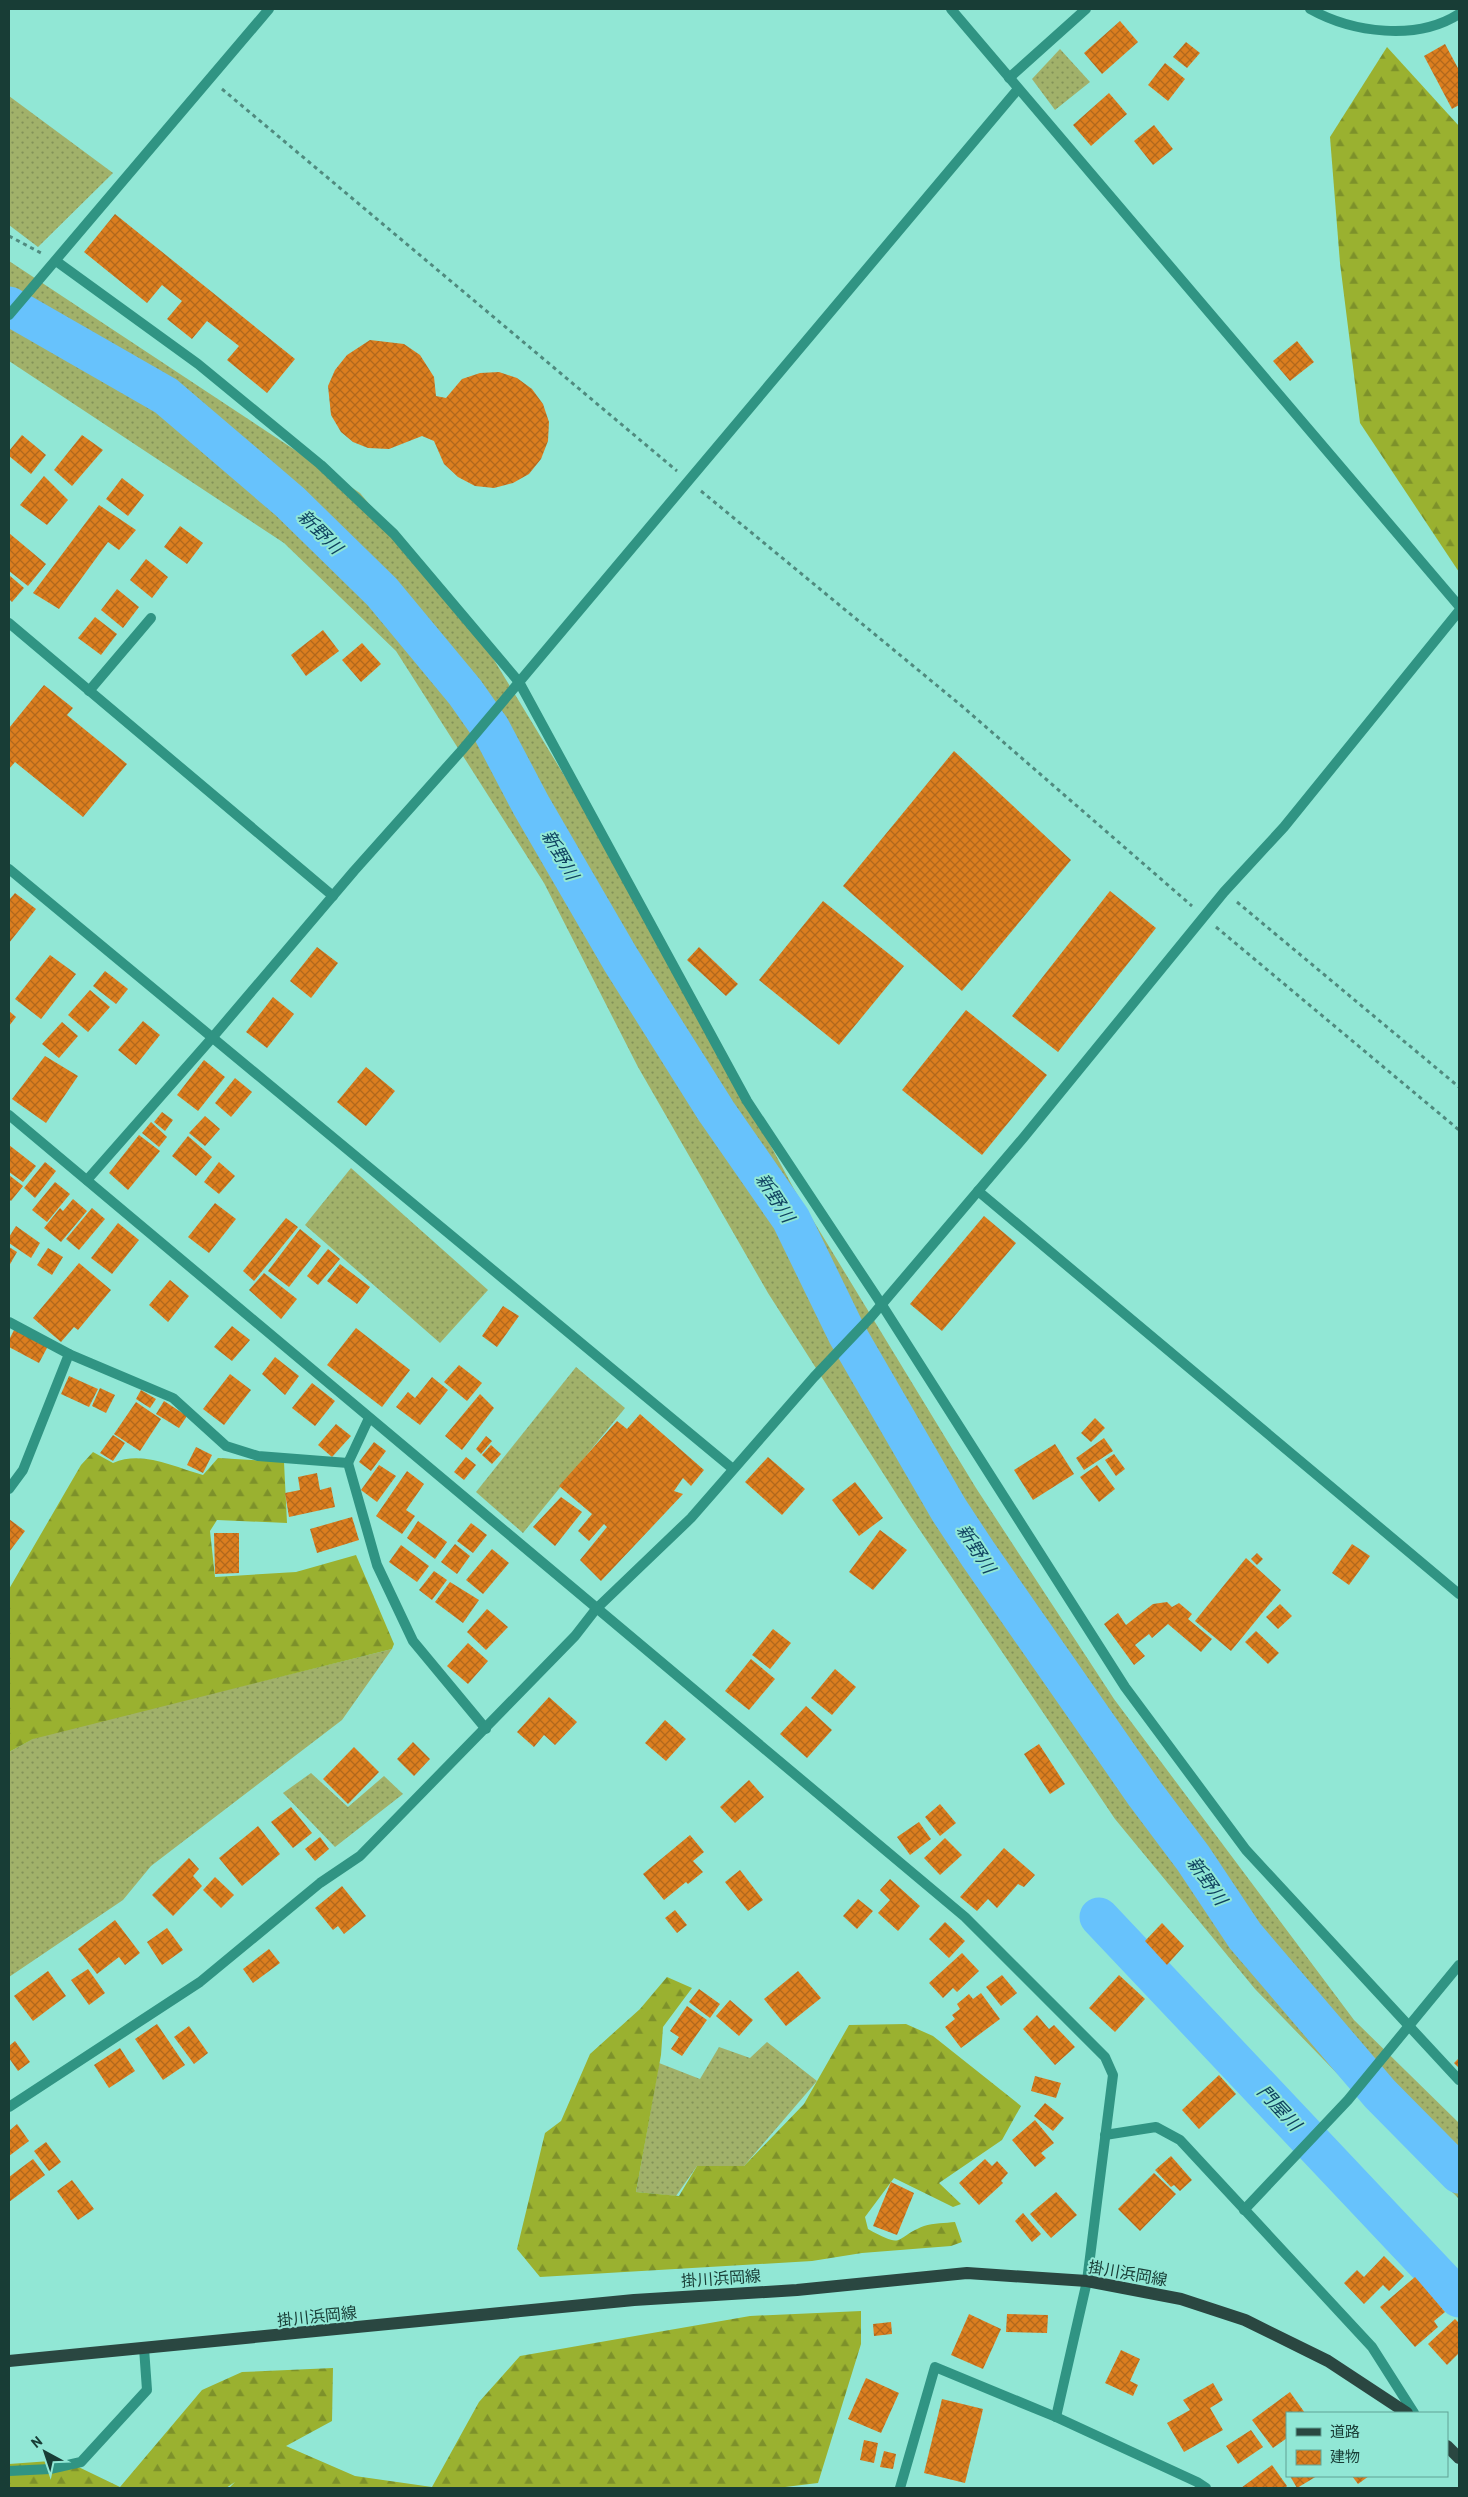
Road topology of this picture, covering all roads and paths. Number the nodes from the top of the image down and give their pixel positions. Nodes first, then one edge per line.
1 (269, 9) edge
2 (951, 9) edge
3 (1086, 9) edge
4 (1310, 9) edge
5 (1459, 14) edge
6 (1009, 78) junction
7 (210, 79) junction
8 (1018, 89) junction
9 (9, 236) edge
10 (56, 261) junction
11 (9, 315) edge
12 (687, 479) junction
13 (1459, 606) edge
14 (1459, 611) edge
15 (151, 618) dead end
16 (9, 623) edge
17 (520, 682) junction
18 (89, 691) junction
19 (9, 869) edge
20 (1224, 892) junction
21 (333, 896) junction
22 (1204, 916) junction
23 (212, 1038) junction
24 (1459, 1086) edge
25 (9, 1115) edge
26 (1459, 1130) edge
27 (87, 1180) junction
28 (978, 1191) junction
29 (882, 1304) junction
30 (9, 1322) edge
31 (69, 1354) junction
32 (369, 1418) junction
33 (348, 1463) junction
34 (733, 1469) junction
35 (9, 1489) edge
36 (1459, 1594) edge
37 (596, 1609) junction
38 (486, 1729) junction
39 (1459, 1965) edge
40 (1406, 2028) junction
41 (1459, 2080) edge
42 (9, 2107) edge
43 (1105, 2134) junction
44 (1244, 2210) junction
45 (1087, 2281) junction
46 (144, 2348) junction
47 (9, 2361) edge
48 (1405, 2412) edge
49 (1413, 2412) edge
50 (1056, 2417) junction
51 (1448, 2447) edge
52 (1459, 2458) edge
53 (9, 2471) edge
54 (900, 2488) edge
55 (1206, 2488) edge

1 - 7 street
2 - 6 street
3 - 6 street
4 - 5 street
6 - 8 street
7 - 10 street
7 - 12 path
8 - 12 street
8 - 13 street
9 - 10 path
10 - 11 street
10 - 17 street
12 - 17 street
12 - 22 path
14 - 20 street
15 - 18 street
16 - 18 street
17 - 21 street
17 - 29 street
18 - 21 street
19 - 23 street
20 - 22 street
20 - 24 path
21 - 23 street
22 - 26 path
22 - 28 street
23 - 27 street
23 - 34 street
25 - 27 street
27 - 32 street
28 - 29 street
28 - 36 street
29 - 34 street
29 - 40 street
30 - 31 street
31 - 33 street
31 - 35 street
32 - 33 street
32 - 37 street
33 - 38 street
34 - 37 street
37 - 38 street
37 - 43 street
38 - 42 street
39 - 40 street
40 - 41 street
40 - 44 street
43 - 44 street
43 - 45 street
44 - 49 street
45 - 46 main road, 掛川浜岡線
45 - 48 main road, 掛川浜岡線
45 - 50 street
46 - 47 main road, 掛川浜岡線
46 - 53 street
50 - 54 street
50 - 55 street
51 - 52 main road

